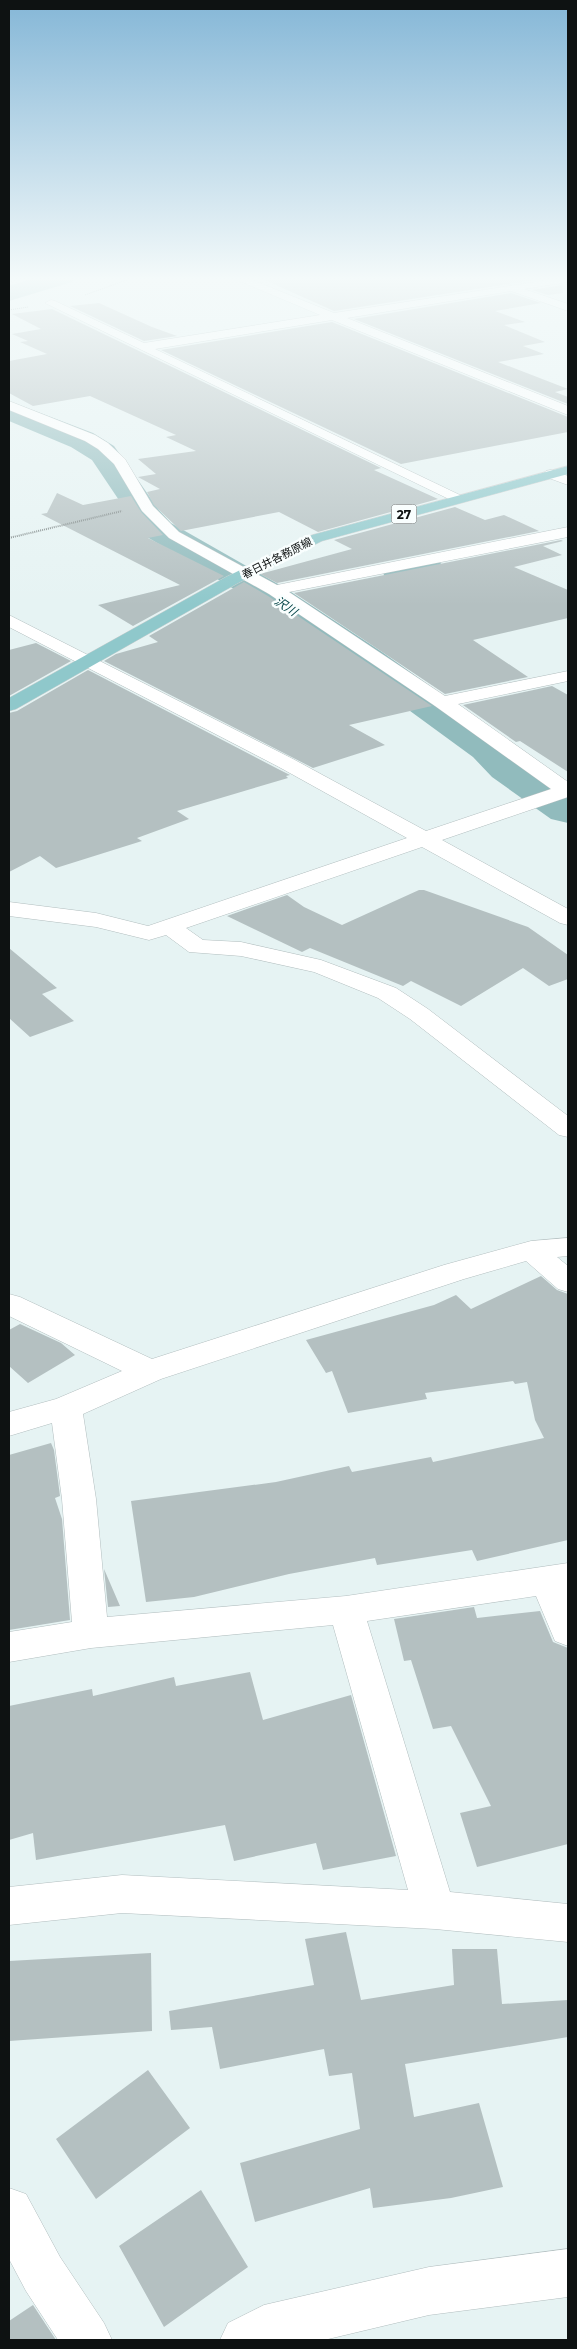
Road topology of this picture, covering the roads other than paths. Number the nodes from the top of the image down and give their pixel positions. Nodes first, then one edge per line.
1 (225, 387) edge
2 (507, 387) edge
3 (9, 405) edge
4 (568, 411) edge
5 (568, 470) edge
6 (551, 474) junction
7 (568, 481) edge
8 (457, 499) junction
9 (568, 532) edge
10 (239, 577) junction
11 (275, 590) junction
12 (9, 620) edge
13 (89, 661) junction
14 (568, 676) edge
15 (442, 702) junction
16 (9, 705) edge
17 (568, 791) edge
18 (425, 839) junction
19 (9, 909) edge
20 (568, 918) edge
21 (170, 927) junction
22 (568, 1129) edge
23 (568, 1248) edge
24 (531, 1250) junction
25 (568, 1282) edge
26 (9, 1304) edge
27 (150, 1371) junction
28 (66, 1408) junction
29 (9, 1424) edge
30 (558, 1579) edge
31 (346, 1610) junction
32 (568, 1631) edge
33 (91, 1633) junction
34 (9, 1647) edge
35 (9, 1906) edge
36 (434, 1910) junction
37 (568, 1923) edge
38 (9, 2211) edge
39 (568, 2273) edge
40 (86, 2340) edge
41 (246, 2340) edge

1 - 8 street
2 - 4 street
3 - 10 street
5 - 6 main road, 春日井各務原線 / 27
6 - 7 street
6 - 8 main road, 春日井各務原線 / 27
8 - 10 main road, 春日井各務原線 / 27
9 - 11 street
10 - 11 street
10 - 13 main road, 春日井各務原線 / 27
11 - 15 street
12 - 13 street
13 - 16 main road, 春日井各務原線 / 27
13 - 18 street
14 - 15 street
15 - 17 street
17 - 18 street
18 - 20 street
18 - 21 street
19 - 21 street
21 - 22 street
23 - 24 street
24 - 25 street
24 - 27 street
26 - 27 street
27 - 28 street
28 - 29 street
28 - 33 street
30 - 31 street
30 - 32 street
31 - 33 street
31 - 36 street
33 - 34 street
35 - 36 street
36 - 37 street
38 - 40 street
39 - 41 street

